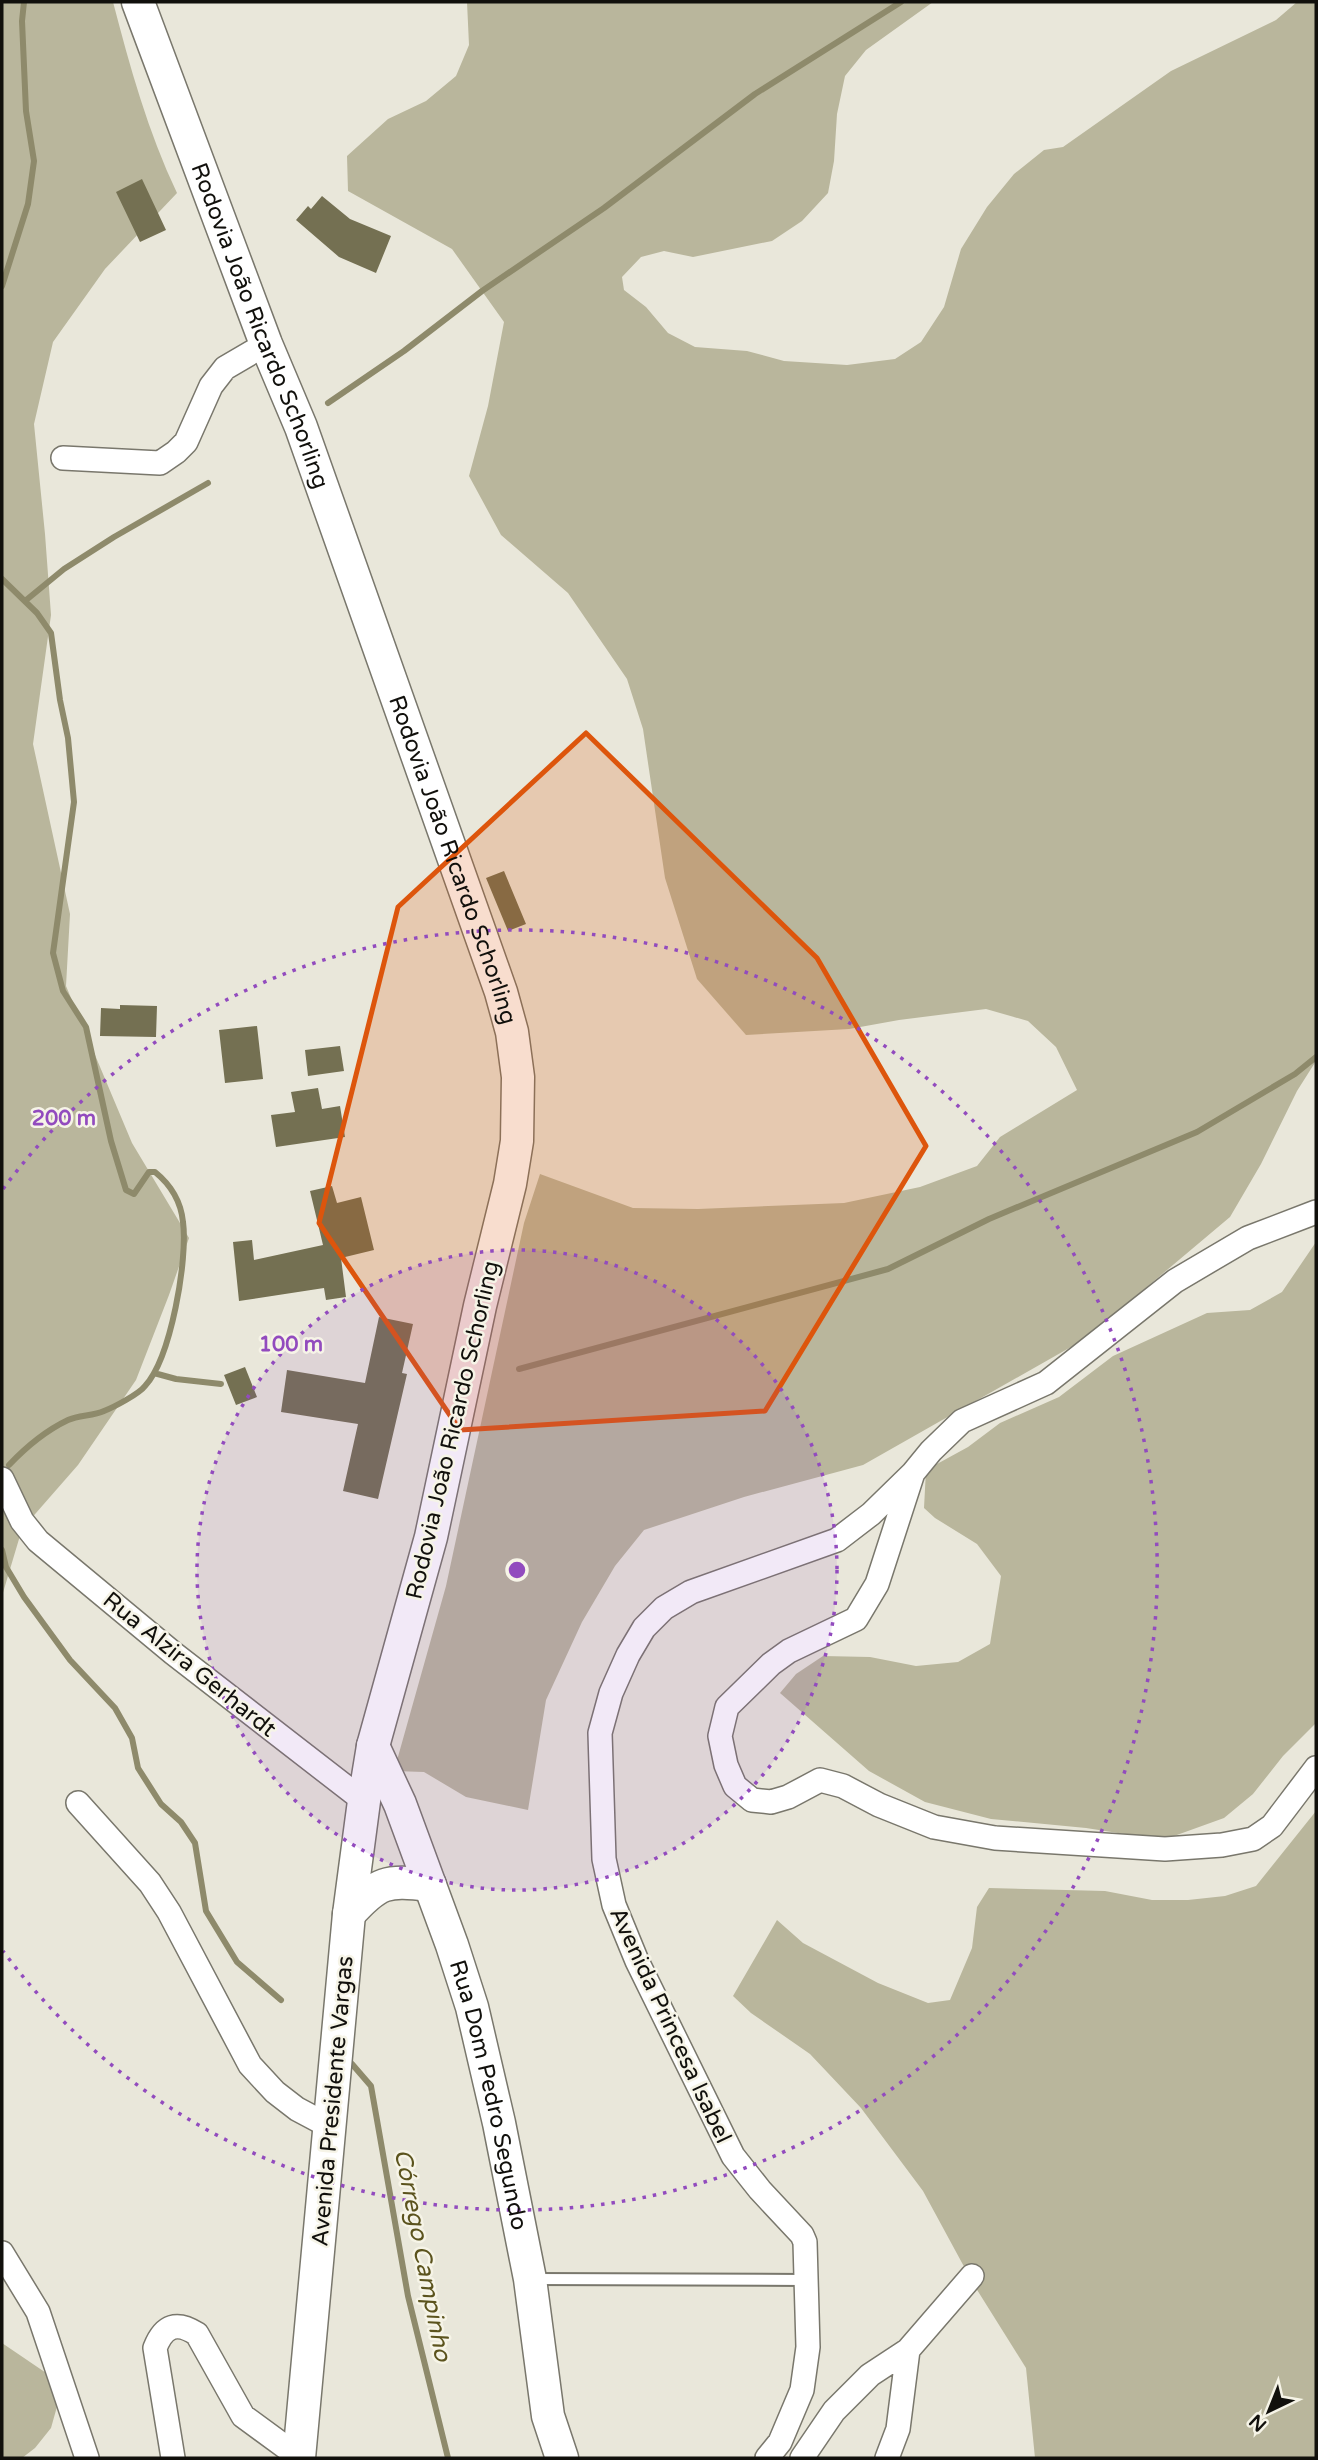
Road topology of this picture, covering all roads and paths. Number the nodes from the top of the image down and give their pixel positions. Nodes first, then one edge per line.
1 (138, 2) edge
2 (266, 344) junction
3 (63, 458) dead end
4 (1316, 1212) edge
5 (913, 1473) junction
6 (2, 1479) edge
7 (373, 1746) junction
8 (1316, 1768) edge
9 (364, 1801) junction
10 (78, 1803) dead end
11 (430, 1885) junction
12 (349, 1914) junction
13 (329, 2126) junction
14 (2, 2253) edge
15 (972, 2276) dead end
16 (530, 2279) junction
17 (806, 2280) junction
18 (908, 2350) junction
19 (87, 2458) edge
20 (173, 2458) edge
21 (299, 2458) edge
22 (562, 2458) edge
23 (766, 2458) edge
24 (802, 2458) edge
25 (887, 2458) edge

1 - 2 main road, Rodovia João Ricardo Schorling
2 - 3 street
2 - 7 main road, Rodovia João Ricardo Schorling
4 - 5 street, Avenida Princesa Isabel
5 - 8 street, Avenida Princesa Isabel
5 - 17 street, Avenida Princesa Isabel
6 - 9 street, Rua Alzira Gerhardt
7 - 9 main road, Avenida Presidente Vargas
7 - 11 main road, Rua Dom Pedro Segundo
9 - 12 main road, Avenida Presidente Vargas
10 - 13 street
11 - 12 main road
11 - 16 main road, Rua Dom Pedro Segundo
12 - 13 main road, Avenida Presidente Vargas
13 - 21 main road, Avenida Presidente Vargas
14 - 19 street
15 - 18 street
16 - 17 lane
16 - 22 main road, Rua Dom Pedro Segundo
17 - 23 street, Avenida Princesa Isabel
18 - 24 street
18 - 25 street
20 - 21 street

